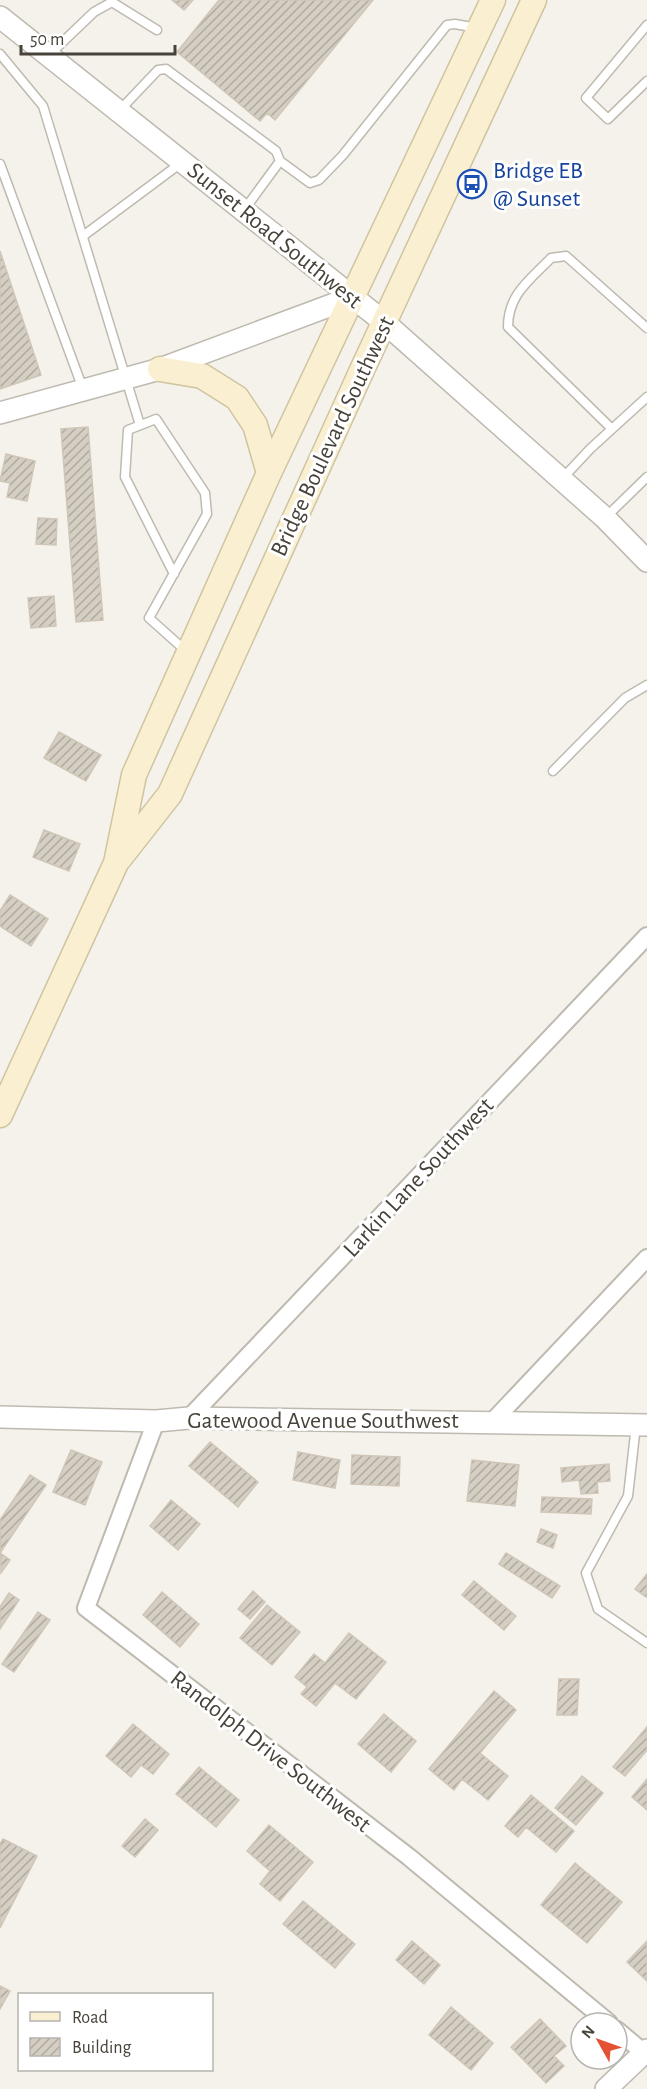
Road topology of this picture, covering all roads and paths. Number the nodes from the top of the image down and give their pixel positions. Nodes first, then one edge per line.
1 (492, 0) edge
2 (534, 0) edge
3 (1, 19) edge
4 (647, 25) edge
5 (479, 28) junction
6 (157, 30) dead end
7 (0, 54) edge
8 (49, 56) junction
9 (647, 81) edge
10 (119, 111) junction
11 (280, 161) junction
12 (183, 162) junction
13 (0, 164) edge
14 (244, 210) junction
15 (83, 236) junction
16 (353, 297) junction
17 (384, 322) junction
18 (647, 328) edge
19 (159, 369) junction
20 (126, 378) junction
21 (83, 390) junction
22 (647, 398) edge
23 (0, 413) edge
24 (140, 425) junction
25 (612, 429) junction
26 (269, 473) junction
27 (647, 477) edge
28 (562, 479) junction
29 (605, 518) junction
30 (647, 561) edge
31 (174, 574) junction
32 (189, 654) junction
33 (647, 684) edge
34 (553, 771) dead end
35 (116, 863) junction
36 (647, 936) edge
37 (0, 1115) edge
38 (647, 1258) edge
39 (0, 1417) edge
40 (189, 1418) junction
41 (156, 1421) junction
42 (492, 1422) junction
43 (641, 1425) edge
44 (647, 1643) edge
45 (595, 2011) edge
46 (629, 2039) edge
47 (646, 2051) edge
48 (606, 2089) edge

1 - 5 main road, Bridge Boulevard Southwest
2 - 17 main road, Bridge Boulevard Southwest
3 - 8 street, Sunset Road Southwest
4 - 9 lane
5 - 11 lane
5 - 16 main road, Bridge Boulevard Southwest
6 - 8 lane
7 - 15 lane
8 - 10 street, Sunset Road Southwest
10 - 11 lane
10 - 12 street, Sunset Road Southwest
11 - 14 lane
12 - 14 street, Sunset Road Southwest
12 - 15 lane
13 - 21 lane
14 - 16 street, Sunset Road Southwest
15 - 20 lane
16 - 17 street, Sunset Road Southwest
16 - 19 street
16 - 26 main road, Bridge Boulevard Southwest
17 - 28 street, Sunset Road Southwest
17 - 35 main road, Bridge Boulevard Southwest
18 - 25 lane
19 - 20 street
19 - 26 main road
20 - 21 street
20 - 24 lane
21 - 23 street
22 - 25 lane
24 - 31 lane
24 - 31 lane
25 - 28 lane
26 - 32 main road, Bridge Boulevard Southwest
27 - 29 lane
28 - 29 street, Sunset Road Southwest
29 - 30 street, Sunset Road Southwest
31 - 32 lane
32 - 35 main road, Bridge Boulevard Southwest
33 - 34 lane
35 - 37 main road, Bridge Boulevard Southwest
36 - 40 street, Larkin Lane Southwest
38 - 42 street
39 - 41 street, Gatewood Avenue Southwest
40 - 41 street, Gatewood Avenue Southwest
40 - 42 street, Gatewood Avenue Southwest
41 - 45 street, Randolph Drive Southwest
42 - 43 street, Gatewood Avenue Southwest
43 - 44 lane
46 - 47 street
47 - 48 street

